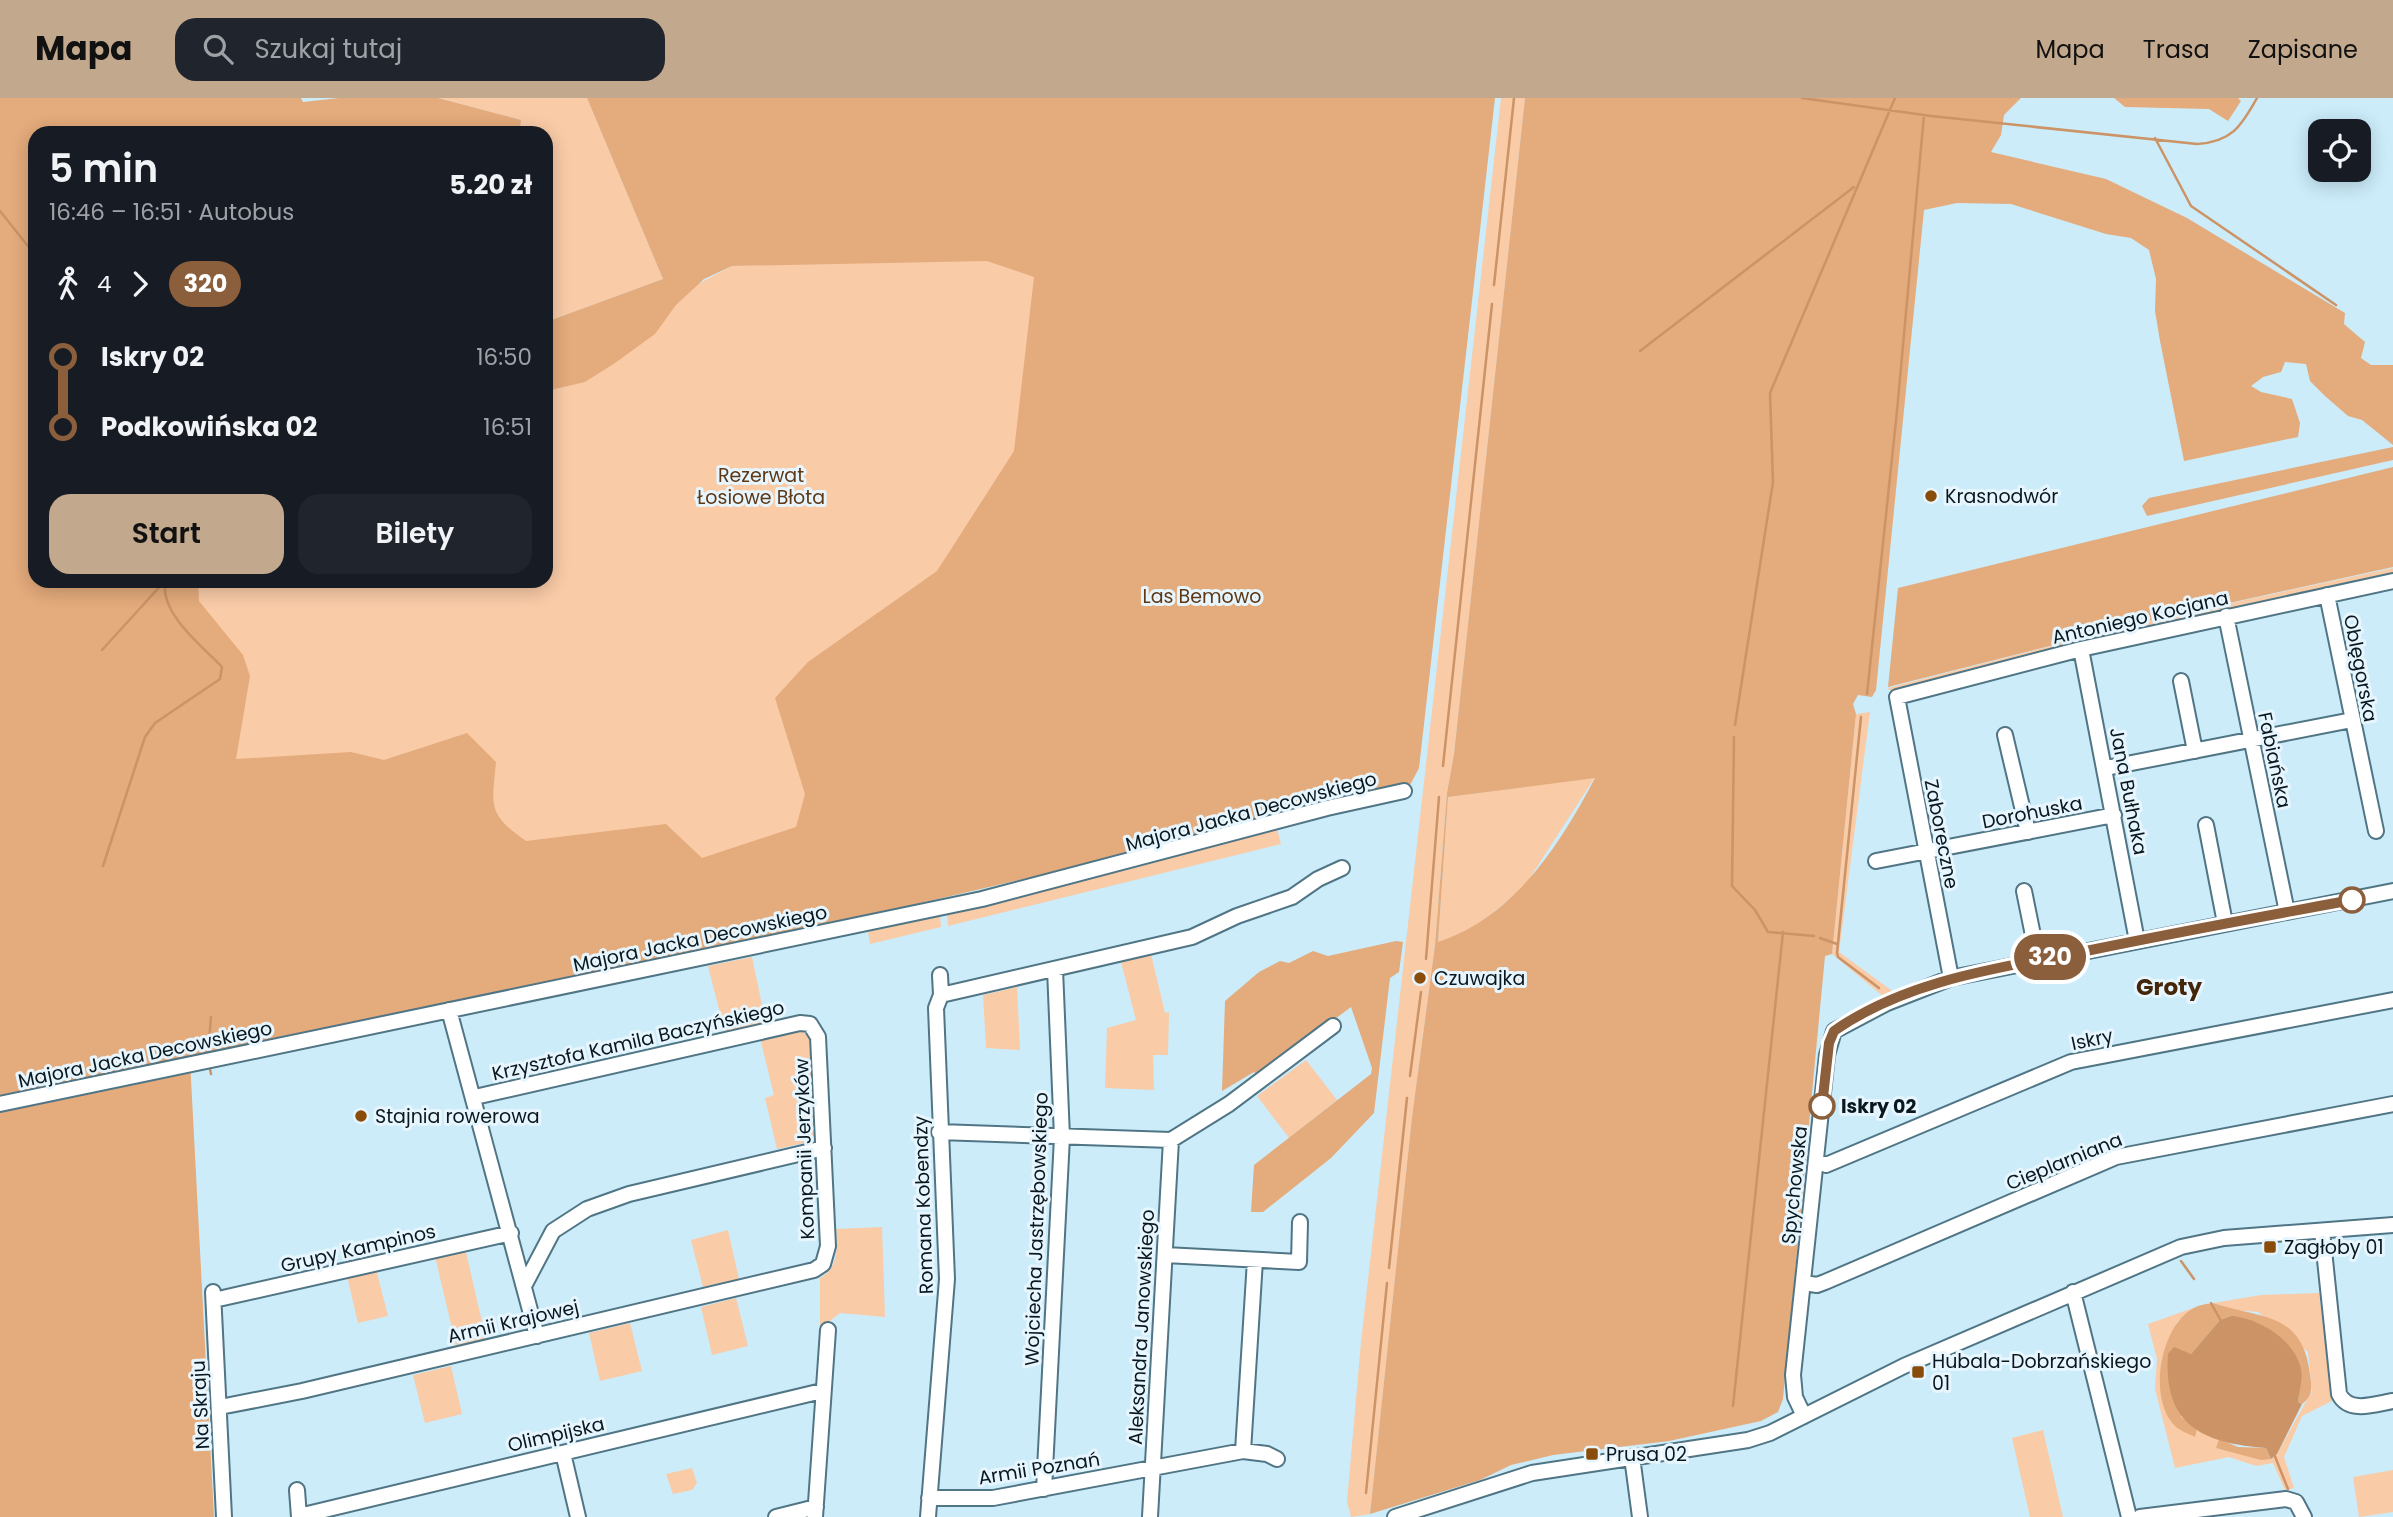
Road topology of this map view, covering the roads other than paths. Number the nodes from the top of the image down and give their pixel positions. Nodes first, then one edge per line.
1 (2393, 581) edge
2 (2327, 595) junction
3 (2226, 616) junction
4 (2081, 649) junction
5 (2181, 681) dead end
6 (1897, 697) joint
7 (2352, 720) junction
8 (2005, 735) dead end
9 (2251, 740) junction
10 (2195, 751) junction
11 (2106, 768) junction
12 (1404, 791) dead end
13 (2114, 815) junction
14 (2206, 825) dead end
15 (2376, 831) dead end
16 (2028, 832) junction
17 (1927, 853) junction
18 (1875, 861) dead end
19 (1342, 869) dead end
20 (2024, 891) dead end
21 (2393, 891) edge
22 (2287, 912) junction
23 (2225, 923) junction
24 (2137, 940) junction
25 (2038, 960) junction
26 (1055, 969) junction
27 (940, 975) dead end
28 (1951, 978) junction
29 (941, 995) junction
30 (2393, 999) edge
31 (449, 1010) junction
32 (810, 1024) joint
33 (1333, 1026) dead end
34 (475, 1097) junction
35 (0, 1104) edge
36 (2393, 1104) edge
37 (939, 1132) junction
38 (1062, 1137) junction
39 (1171, 1140) junction
40 (824, 1148) junction
41 (1816, 1161) junction
42 (1300, 1222) dead end
43 (2393, 1225) edge
44 (2322, 1231) junction
45 (511, 1233) junction
46 (1165, 1255) junction
47 (1255, 1260) junction
48 (814, 1270) joint
49 (1804, 1283) junction
50 (524, 1286) junction
51 (2073, 1292) junction
52 (213, 1296) joint
53 (828, 1330) dead end
54 (537, 1336) junction
55 (822, 1391) junction
56 (2393, 1401) edge
57 (220, 1407) junction
58 (1804, 1416) junction
59 (1243, 1451) junction
60 (563, 1453) junction
61 (1632, 1457) junction
62 (1277, 1459) dead end
63 (1151, 1470) junction
64 (1044, 1489) junction
65 (297, 1490) dead end
66 (929, 1498) junction
67 (816, 1512) edge
68 (2303, 1514) edge
69 (223, 1517) edge
70 (299, 1517) edge
71 (578, 1517) edge
72 (776, 1517) edge
73 (928, 1517) edge
74 (1150, 1517) edge
75 (1395, 1517) edge
76 (1640, 1517) edge
77 (2129, 1517) edge
78 (2140, 1517) edge

1 - 2 street, Antoniego Kocjana
2 - 3 street, Antoniego Kocjana
2 - 7 street, Oblęgorska
3 - 4 street, Antoniego Kocjana
3 - 9 street, Fabiańska
4 - 6 street, Antoniego Kocjana
4 - 11 street, Jana Bułhaka
5 - 10 street
6 - 17 street, Zaboreczne
7 - 9 street
7 - 15 street, Oblęgorska
8 - 16 street
9 - 10 street
9 - 22 street, Fabiańska
10 - 11 street
11 - 13 street, Jana Bułhaka
12 - 31 street, Majora Jacka Decowskiego
13 - 16 street, Dorohuska
13 - 24 street, Jana Bułhaka
14 - 23 street
16 - 17 street, Dorohuska
17 - 18 street, Dorohuska
17 - 28 street, Zaboreczne
19 - 26 street
20 - 25 street
21 - 22 street, Spychowska
22 - 23 street, Spychowska
23 - 24 street, Spychowska
24 - 25 street, Spychowska
25 - 28 street, Spychowska
26 - 29 street
26 - 38 street, Wojciecha Jastrzębowskiego
27 - 29 street, Romana Kobendzy
28 - 41 street, Spychowska
29 - 37 street, Romana Kobendzy
30 - 41 street, Iskry
31 - 34 street
31 - 35 street, Majora Jacka Decowskiego
32 - 34 street, Krzysztofa Kamila Baczyńskiego
32 - 40 street, Kompanii Jerzyków
33 - 39 street
34 - 45 street
36 - 49 street, Cieplarniana
37 - 38 street
37 - 66 street, Romana Kobendzy
38 - 39 street
38 - 64 street, Wojciecha Jastrzębowskiego
39 - 46 street, Aleksandra Janowskiego
40 - 48 street, Kompanii Jerzyków
40 - 50 street
41 - 49 street, Spychowska
42 - 47 street
43 - 44 street
44 - 51 street
44 - 56 street
45 - 50 street
45 - 52 street, Grupy Kampinos
46 - 47 street
46 - 63 street, Aleksandra Janowskiego
47 - 59 street
48 - 54 street, Armii Krajowej
49 - 58 street, Spychowska
50 - 54 street
51 - 58 street
51 - 77 street
52 - 57 street, Na Skraju
53 - 55 street
54 - 57 street, Armii Krajowej
55 - 60 street, Olimpijska
55 - 67 street
57 - 69 street, Na Skraju
58 - 61 street
59 - 62 street, Armii Poznań
59 - 63 street, Armii Poznań
60 - 70 street, Olimpijska
60 - 71 street
61 - 75 street
61 - 76 street
63 - 64 street, Armii Poznań
63 - 74 street, Aleksandra Janowskiego
64 - 66 street, Armii Poznań
65 - 70 street
66 - 73 street, Romana Kobendzy
67 - 72 street
68 - 78 street

